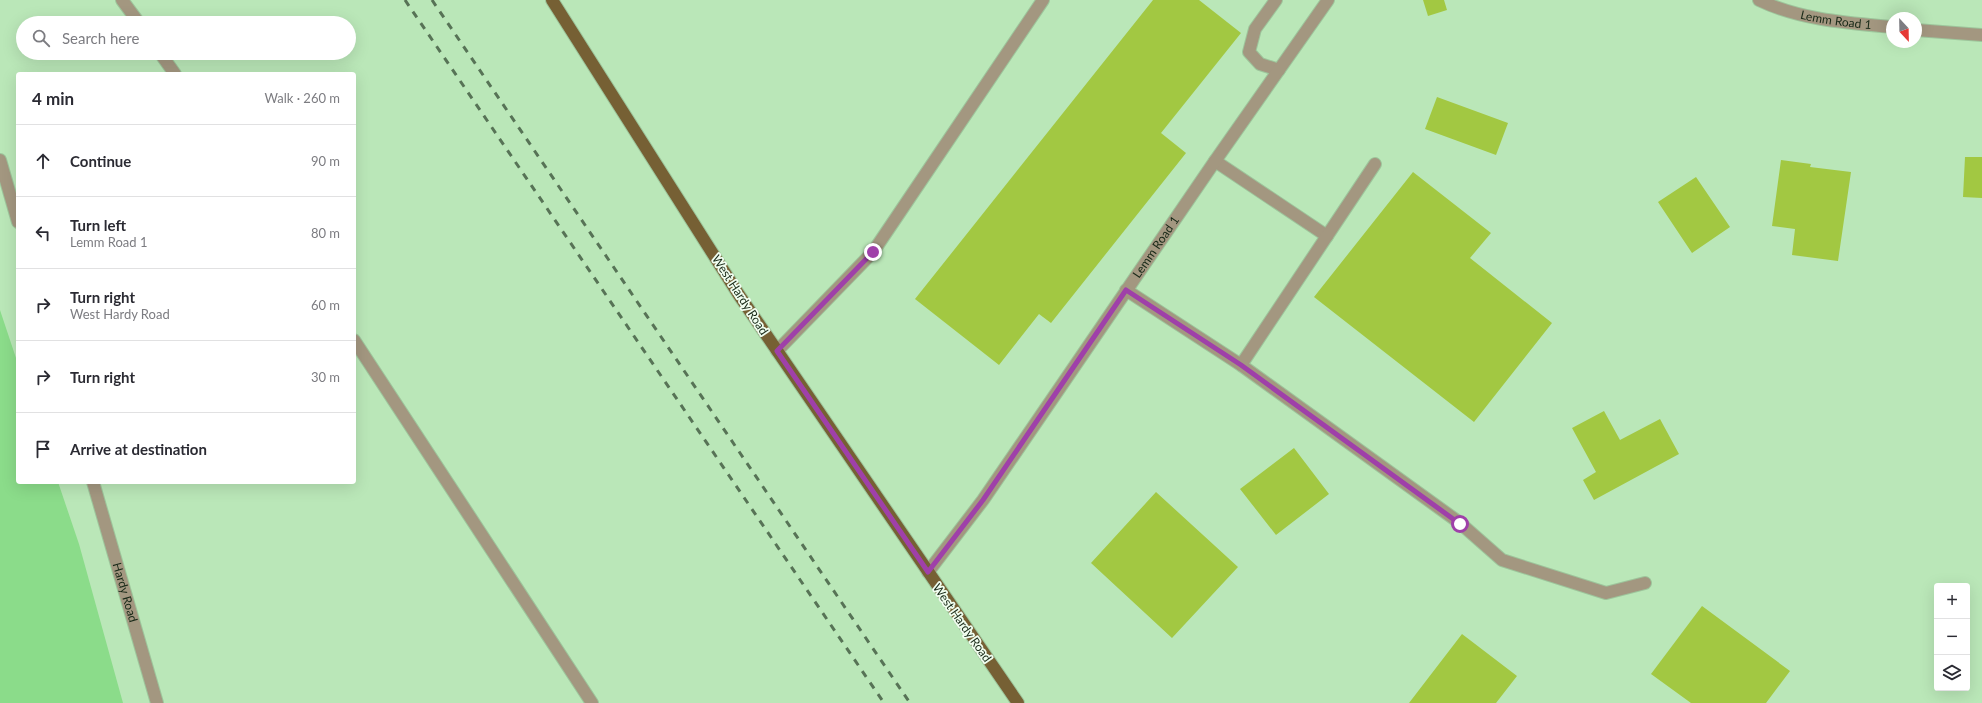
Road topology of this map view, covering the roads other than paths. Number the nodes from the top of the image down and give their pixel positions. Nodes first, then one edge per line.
1 (122, 0) edge
2 (552, 0) edge
3 (1043, 0) edge
4 (1276, 0) edge
5 (1328, 0) edge
6 (1759, 0) edge
7 (134, 16) edge
8 (1886, 26) edge
9 (1922, 30) edge
10 (1982, 35) edge
11 (165, 60) edge
12 (1278, 70) junction
13 (174, 72) edge
14 (0, 160) edge
15 (1215, 161) junction
16 (1375, 164) dead end
17 (16, 215) edge
18 (1327, 236) junction
19 (1126, 290) junction
20 (356, 343) edge
21 (777, 351) junction
22 (1241, 365) junction
23 (94, 484) edge
24 (928, 572) junction
25 (1645, 583) dead end
26 (157, 703) edge
27 (592, 703) edge
28 (1018, 703) edge

1 - 7 street
2 - 21 main road, West Hardy Road
3 - 21 street
4 - 12 street
5 - 12 street, Lemm Road 1
6 - 8 street, Lemm Road 1
9 - 10 street
11 - 13 street
12 - 15 street, Lemm Road 1
14 - 17 street
15 - 18 street
15 - 19 street, Lemm Road 1
16 - 18 street
18 - 22 street
19 - 22 street
19 - 24 street, Lemm Road 1
20 - 27 street
21 - 24 main road, West Hardy Road
22 - 25 street
23 - 26 street, Hardy Road
24 - 28 main road, West Hardy Road

